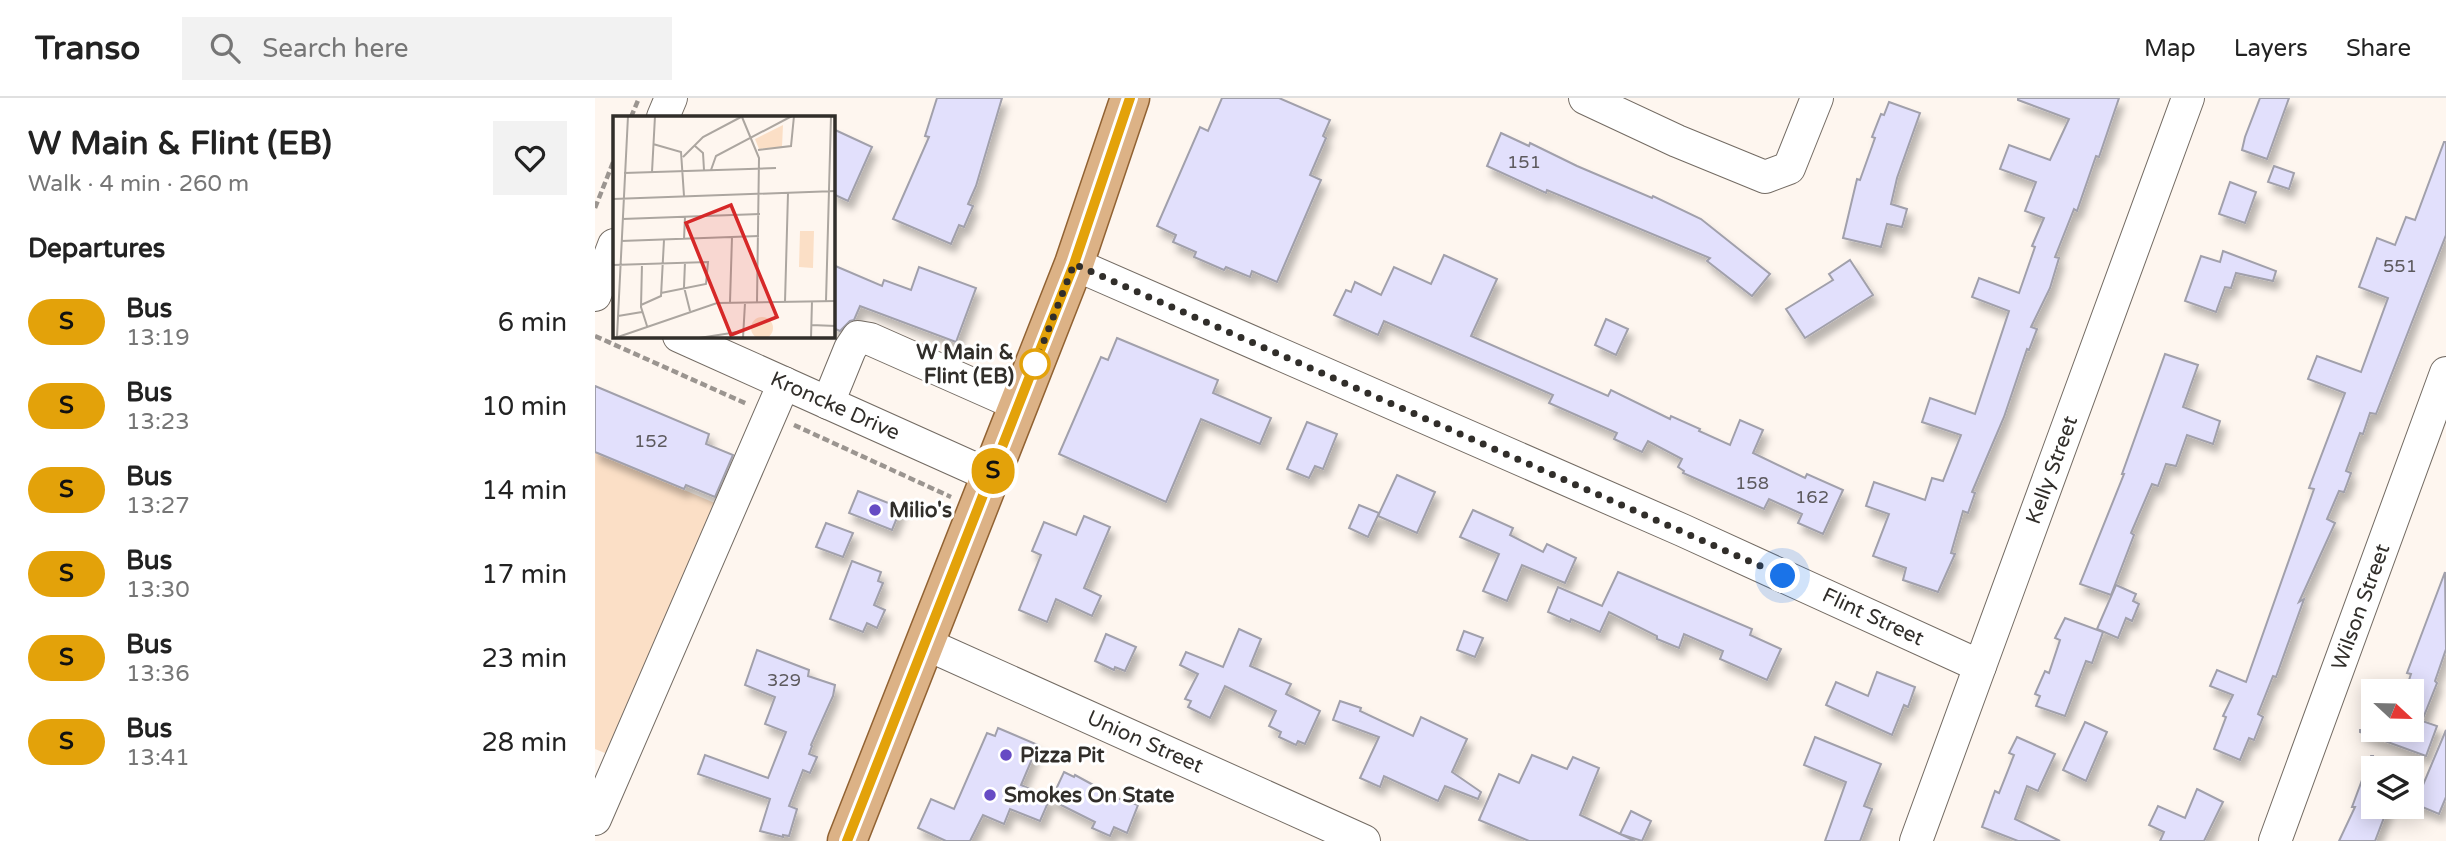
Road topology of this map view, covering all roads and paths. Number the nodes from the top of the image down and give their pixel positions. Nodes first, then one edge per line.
1 (639, 98) edge
2 (671, 98) edge
3 (1130, 98) edge
4 (1585, 98) edge
5 (1818, 98) edge
6 (2188, 98) edge
7 (631, 116) edge
8 (663, 116) edge
9 (613, 163) edge
10 (595, 208) edge
11 (613, 248) edge
12 (1074, 264) junction
13 (595, 297) edge
14 (613, 306) edge
15 (683, 338) edge
16 (2446, 373) edge
17 (784, 383) junction
18 (828, 403) junction
19 (1019, 405) junction
20 (991, 476) junction
21 (926, 644) junction
22 (1980, 666) junction
23 (595, 819) edge
24 (847, 841) edge
25 (1364, 841) edge
26 (1916, 841) edge
27 (2276, 841) edge

1 - 7 path
2 - 8 street
3 - 12 main road
4 - 5 street
6 - 22 street, Kelly Street
9 - 10 path
11 - 13 street
12 - 19 main road
12 - 22 street, Flint Street
13 - 14 street
15 - 17 street, Kroncke Drive
16 - 27 street, Wilson Street
17 - 18 street, Kroncke Drive
17 - 23 street
18 - 19 street
18 - 20 street, Kroncke Drive
19 - 20 main road
20 - 21 main road
21 - 24 main road
21 - 25 street, Union Street
22 - 26 street, Kelly Street

